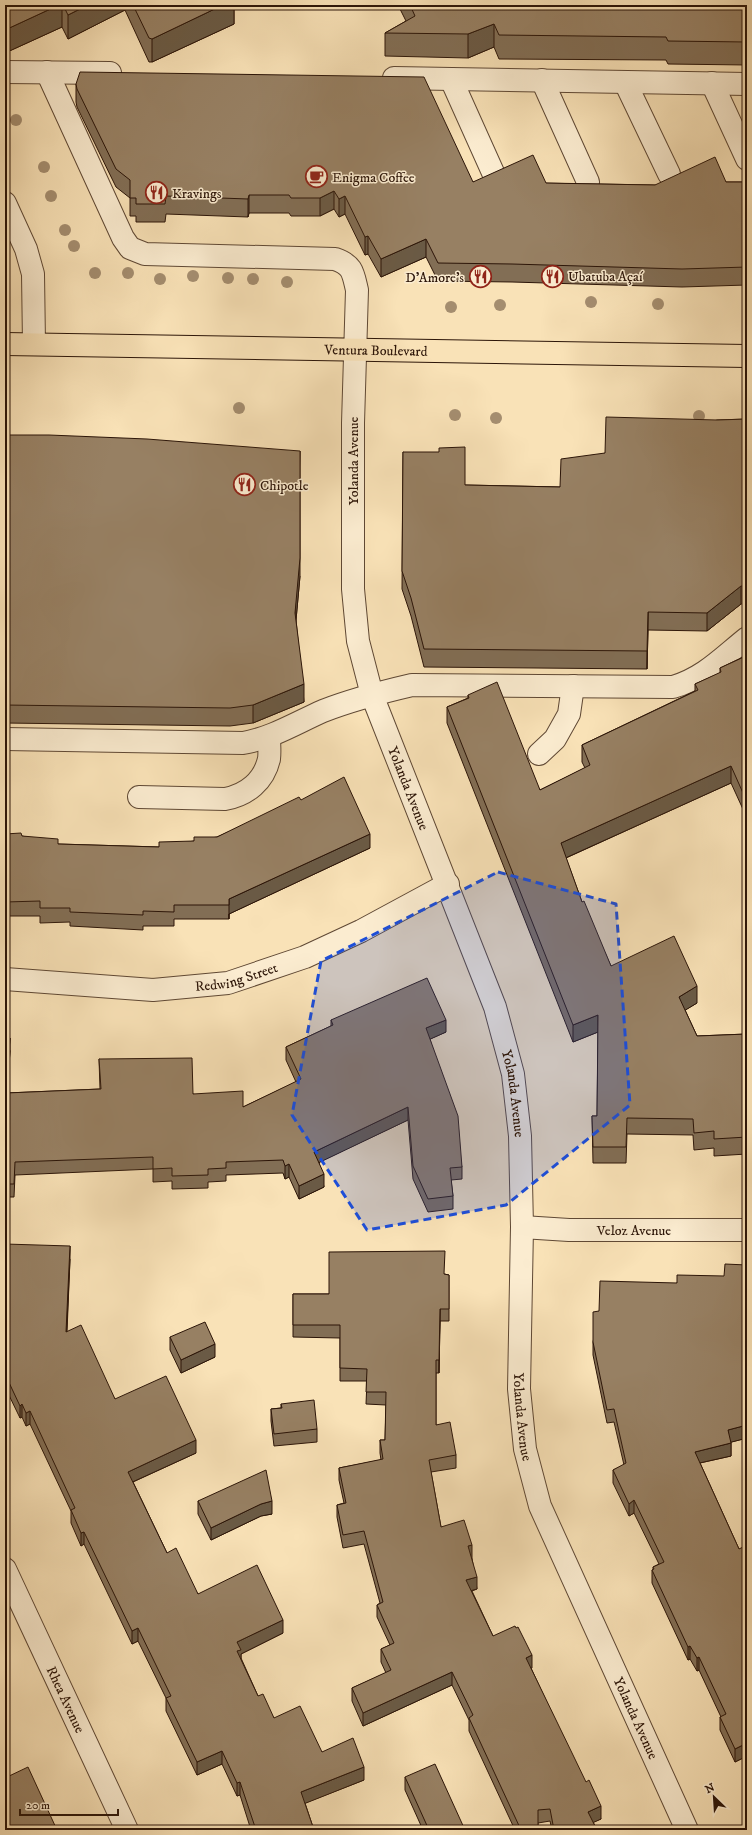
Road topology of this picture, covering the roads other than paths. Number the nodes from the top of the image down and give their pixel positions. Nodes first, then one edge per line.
1 (5, 72) edge
2 (47, 72) junction
3 (126, 74) edge
4 (372, 78) edge
5 (451, 79) junction
6 (542, 80) junction
7 (625, 82) junction
8 (712, 83) junction
9 (747, 84) edge
10 (747, 159) edge
11 (669, 174) dead end
12 (495, 177) edge
13 (588, 182) edge
14 (5, 203) edge
15 (5, 344) edge
16 (34, 344) junction
17 (355, 350) junction
18 (747, 356) edge
19 (747, 638) edge
20 (573, 686) junction
21 (372, 694) junction
22 (269, 737) junction
23 (5, 739) edge
24 (539, 754) dead end
25 (139, 796) dead end
26 (448, 884) junction
27 (5, 979) edge
28 (522, 1228) junction
29 (747, 1230) edge
30 (5, 1569) edge
31 (127, 1830) edge
32 (687, 1830) edge

1 - 2 street
2 - 3 street
2 - 17 street, Yolanda Avenue
4 - 5 street
5 - 6 street
5 - 12 street
6 - 7 street
6 - 13 street
7 - 8 street
7 - 11 street
8 - 9 street
8 - 10 street
14 - 16 street
15 - 16 main road, Ventura Boulevard
16 - 17 main road, Ventura Boulevard
17 - 18 main road, Ventura Boulevard
17 - 21 street, Yolanda Avenue
19 - 20 street
20 - 21 street
20 - 24 street
21 - 22 street
21 - 26 street, Yolanda Avenue
22 - 23 street
22 - 25 street
26 - 27 street, Redwing Street
26 - 28 street, Yolanda Avenue
28 - 29 street, Veloz Avenue
28 - 32 street, Yolanda Avenue
30 - 31 street, Rhea Avenue

